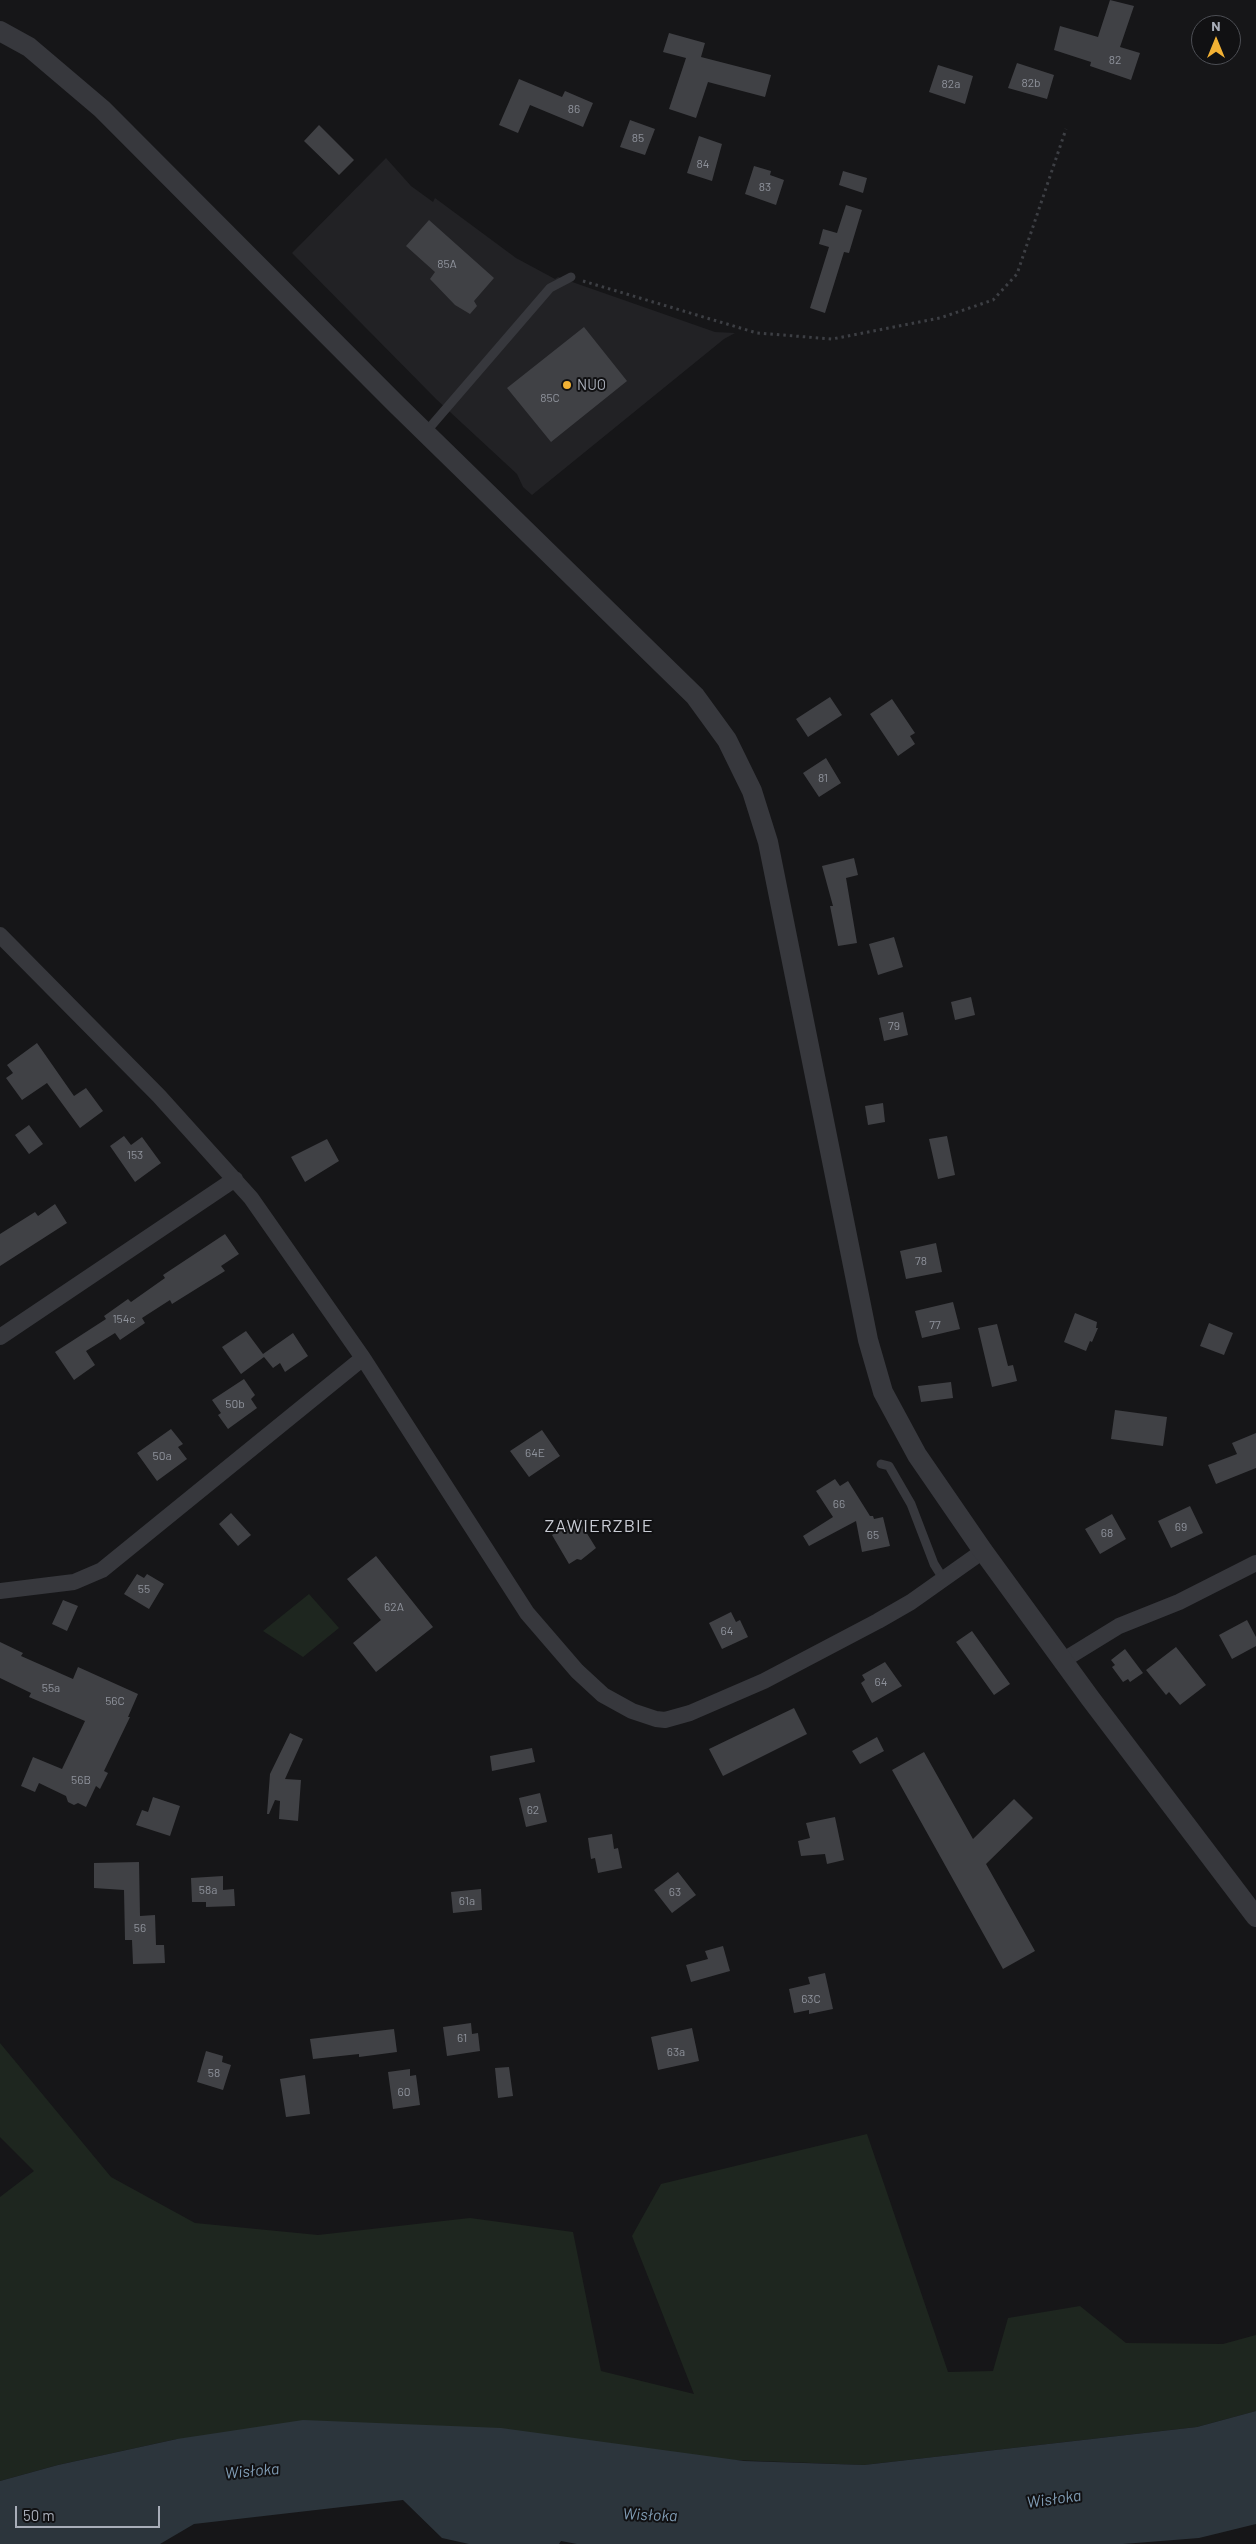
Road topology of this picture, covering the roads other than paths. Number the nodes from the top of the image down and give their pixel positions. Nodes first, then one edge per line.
1 (0, 31) edge
2 (571, 277) road end
3 (426, 433) junction
4 (0, 935) edge
5 (235, 1179) junction
6 (0, 1337) edge
7 (363, 1358) junction
8 (881, 1464) dead end
9 (983, 1551) junction
10 (1256, 1563) edge
11 (944, 1580) junction
12 (0, 1591) edge
13 (1062, 1661) junction
14 (1256, 1917) edge

1 - 3 street
2 - 3 lane
3 - 9 street
4 - 5 street
5 - 6 street
5 - 7 street
7 - 11 street
7 - 12 street
8 - 11 lane
9 - 11 street
9 - 13 street
10 - 13 street
13 - 14 street

